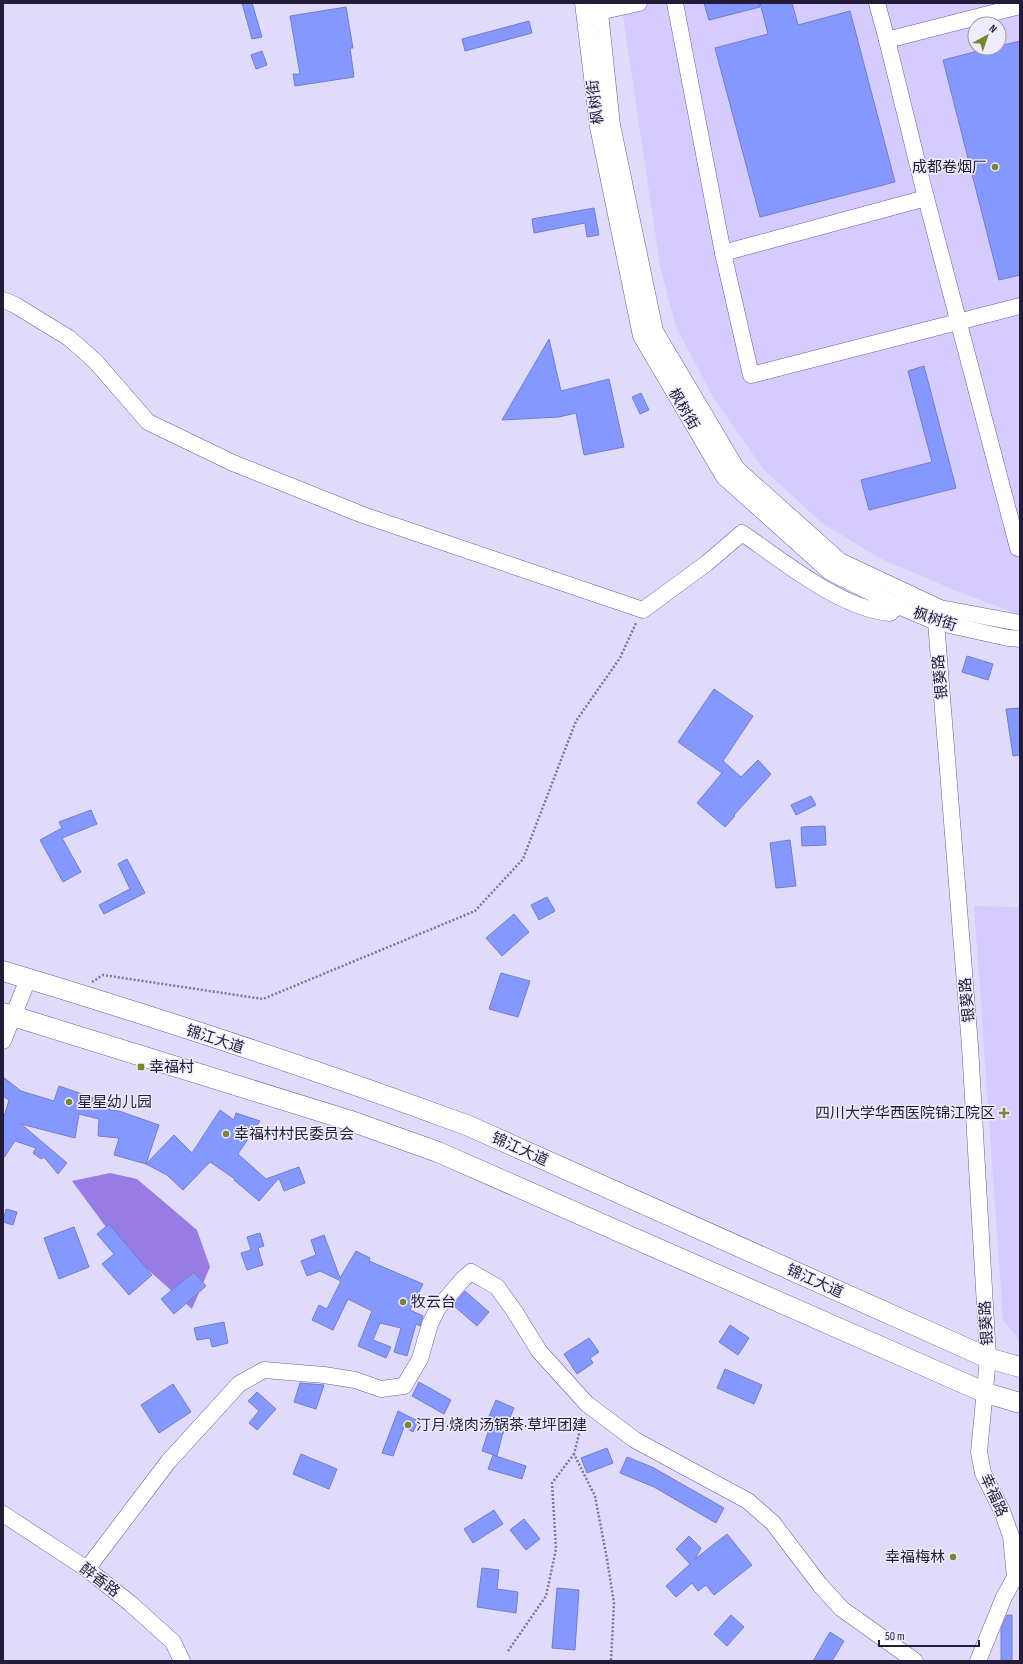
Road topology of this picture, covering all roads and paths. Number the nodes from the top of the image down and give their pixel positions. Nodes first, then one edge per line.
1 (639, 3) edge
2 (675, 3) edge
3 (877, 3) edge
4 (1020, 6) edge
5 (592, 8) edge
6 (887, 40) junction
7 (926, 198) junction
8 (723, 253) junction
9 (3, 300) edge
10 (1020, 306) edge
11 (958, 322) junction
12 (1020, 548) edge
13 (906, 592) junction
14 (898, 606) junction
15 (642, 610) junction
16 (938, 615) junction
17 (1020, 623) edge
18 (1020, 639) edge
19 (3, 971) edge
20 (28, 978) junction
21 (77, 993) junction
22 (8, 1014) edge
23 (3, 1041) edge
24 (988, 1358) junction
25 (1020, 1367) edge
26 (986, 1393) junction
27 (1020, 1403) edge
28 (587, 1404) junction
29 (574, 1454) junction
30 (3, 1514) edge
31 (87, 1569) junction
32 (1018, 1575) edge
33 (508, 1651) dead end
34 (182, 1661) edge
35 (611, 1661) edge
36 (915, 1661) edge
37 (978, 1661) edge

1 - 5 street
2 - 8 street
3 - 6 street
4 - 6 street
5 - 13 street, 枫树街
5 - 14 street, 枫树街
6 - 7 street
7 - 8 street
7 - 11 street
8 - 11 street
9 - 15 street
10 - 11 street
11 - 12 street
13 - 14 street
13 - 16 street, 枫树街
14 - 15 street
14 - 16 street, 枫树街
15 - 21 path
16 - 17 street, 枫树街
16 - 18 street, 枫树街
16 - 24 street, 银葵路
19 - 20 main road, 锦江大道
20 - 21 main road, 锦江大道
20 - 22 street
21 - 24 main road, 锦江大道
22 - 23 street
22 - 26 main road
24 - 25 main road, 锦江大道
24 - 26 street, 银葵路
26 - 27 main road
26 - 32 street, 幸福路
28 - 29 path
28 - 31 street
28 - 36 street
29 - 33 path
29 - 35 path
30 - 31 street, 醉香路
31 - 34 street, 醉香路
32 - 37 street, 幸福路

